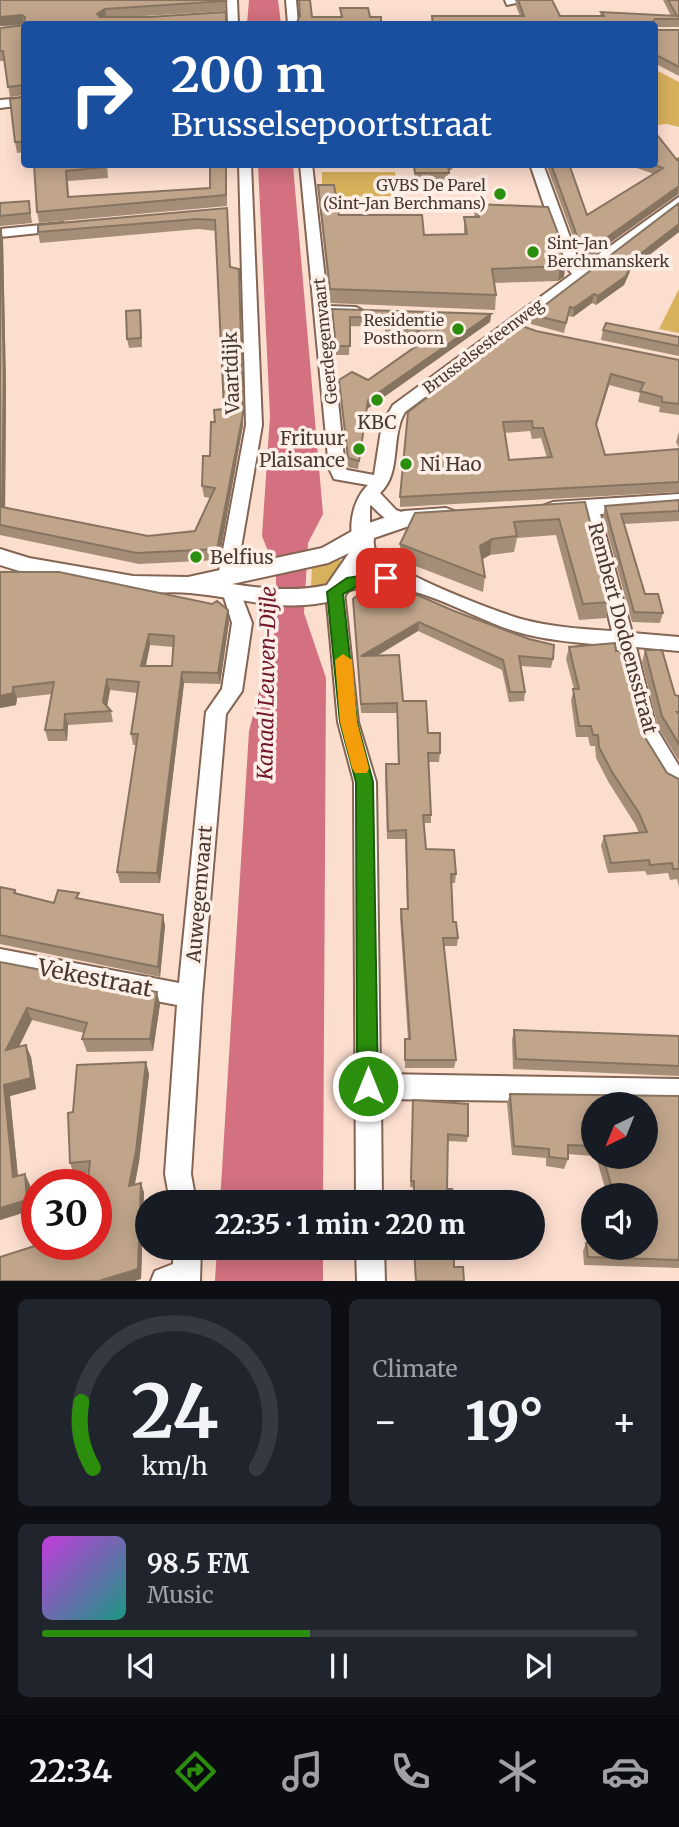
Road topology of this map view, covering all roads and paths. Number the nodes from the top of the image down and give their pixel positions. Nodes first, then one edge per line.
1 (232, 0) edge
2 (291, 0) edge
3 (220, 16) edge
4 (233, 20) edge
5 (293, 21) edge
6 (21, 102) edge
7 (0, 104) edge
8 (244, 168) edge
9 (306, 168) edge
10 (538, 168) edge
11 (675, 208) edge
12 (82, 225) edge
13 (0, 233) edge
14 (580, 275) junction
15 (322, 310) junction
16 (374, 311) edge
17 (505, 323) junction
18 (535, 334) edge
19 (376, 487) junction
20 (679, 501) edge
21 (592, 507) junction
22 (525, 511) edge
23 (472, 514) edge
24 (404, 519) junction
25 (363, 536) junction
26 (0, 557) edge
27 (28, 566) junction
28 (0, 568) edge
29 (404, 580) junction
30 (229, 585) junction
31 (329, 592) junction
32 (624, 639) junction
33 (679, 644) edge
34 (679, 782) edge
35 (0, 960) edge
36 (190, 996) junction
37 (368, 1086) junction
38 (679, 1091) edge
39 (181, 1190) edge
40 (369, 1190) edge
41 (370, 1260) edge
42 (371, 1281) edge

1 - 4 street
2 - 5 street
3 - 4 street
6 - 7 street
8 - 30 street, Vaartdijk
9 - 15 street, Geerdegemvaart
10 - 14 street
11 - 14 street, Brusselsesteenweg
12 - 13 street
14 - 17 street, Brusselsesteenweg
15 - 16 street
15 - 19 street, Geerdegemvaart
17 - 18 street
17 - 19 street, Brusselsesteenweg
19 - 24 street
19 - 25 street, Brusselsesteenweg
20 - 21 main road
21 - 22 main road
21 - 32 street, Rembert Dodoensstraat
23 - 24 main road
24 - 25 main road
25 - 29 street
25 - 30 main road
25 - 31 main road
26 - 27 main road
27 - 28 main road
27 - 30 main road
29 - 31 street
29 - 32 street
30 - 31 main road
30 - 36 street, Auwegemvaart
31 - 37 street
32 - 33 street
32 - 34 street, Rembert Dodoensstraat
35 - 36 street, Vekestraat
36 - 39 street, Auwegemvaart
37 - 38 street
37 - 40 street
41 - 42 street

